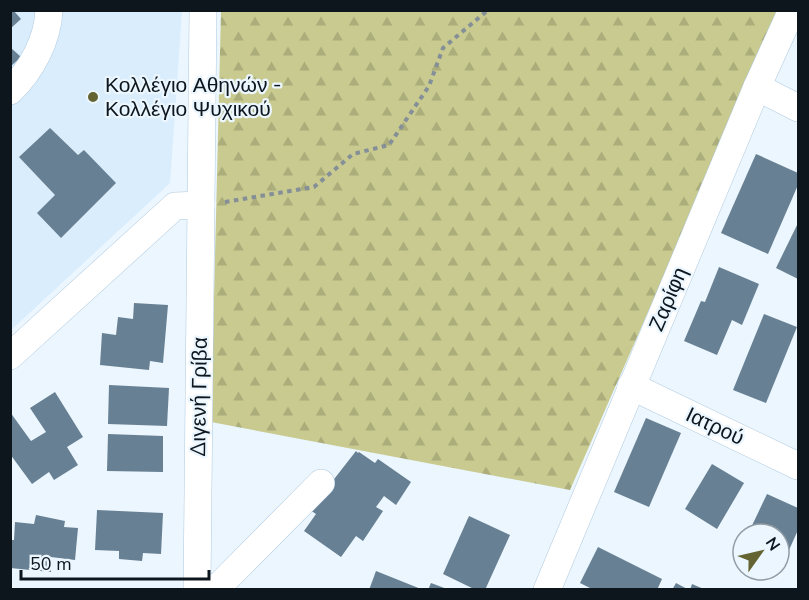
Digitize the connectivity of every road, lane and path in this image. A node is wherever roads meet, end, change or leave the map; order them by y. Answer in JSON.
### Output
{"nodes":[{"id":1,"x":49,"y":10,"type":"edge"},
{"id":2,"x":203,"y":10,"type":"edge"},
{"id":3,"x":488,"y":10,"type":"edge"},
{"id":4,"x":792,"y":10,"type":"edge"},
{"id":5,"x":757,"y":87,"type":"junction"},
{"id":6,"x":10,"y":91,"type":"edge"},
{"id":7,"x":798,"y":108,"type":"edge"},
{"id":8,"x":201,"y":206,"type":"junction"},
{"id":9,"x":10,"y":356,"type":"edge"},
{"id":10,"x":631,"y":386,"type":"junction"},
{"id":11,"x":798,"y":466,"type":"edge"},
{"id":12,"x":321,"y":483,"type":"dead end"},
{"id":13,"x":197,"y":590,"type":"edge"},
{"id":14,"x":215,"y":590,"type":"edge"},
{"id":15,"x":547,"y":590,"type":"edge"}],
"edges":[{"from":1,"to":6,"type":"street"},
{"from":2,"to":8,"type":"street","name":"Διγενή Γρίβα"},
{"from":3,"to":8,"type":"path"},
{"from":4,"to":5,"type":"street","name":"Ζαρίφη"},
{"from":5,"to":7,"type":"street"},
{"from":5,"to":10,"type":"street","name":"Ζαρίφη"},
{"from":8,"to":9,"type":"street"},
{"from":8,"to":13,"type":"street","name":"Διγενή Γρίβα"},
{"from":10,"to":11,"type":"street","name":"Ιατρού"},
{"from":10,"to":15,"type":"street","name":"Ζαρίφη"},
{"from":12,"to":14,"type":"street"}]}
